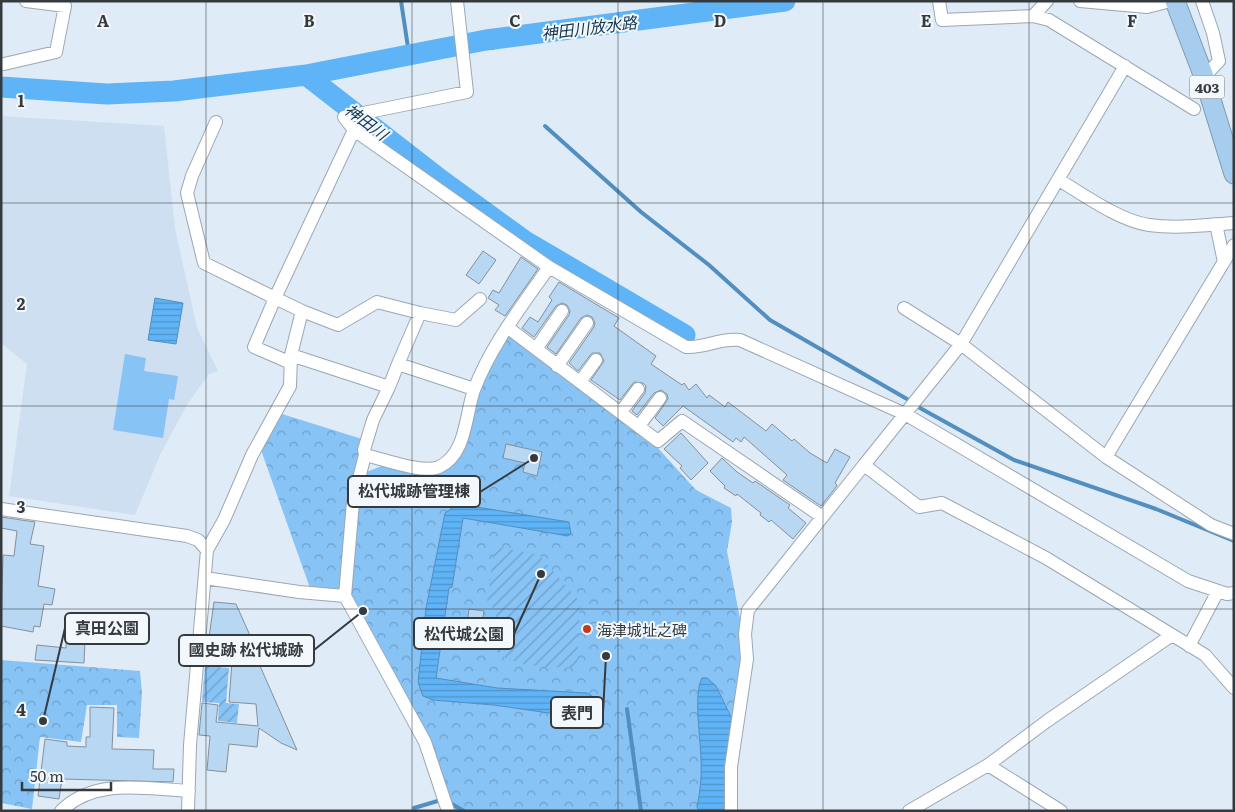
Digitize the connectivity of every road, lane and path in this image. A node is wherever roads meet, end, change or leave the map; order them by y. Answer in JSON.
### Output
{"nodes":[{"id":1,"x":26,"y":1,"type":"edge"},
{"id":2,"x":1047,"y":1,"type":"edge"},
{"id":3,"x":1080,"y":1,"type":"edge"},
{"id":4,"x":1171,"y":1,"type":"edge"},
{"id":5,"x":1175,"y":1,"type":"edge"},
{"id":6,"x":1202,"y":1,"type":"edge"},
{"id":7,"x":457,"y":6,"type":"edge"},
{"id":8,"x":940,"y":6,"type":"edge"},
{"id":9,"x":1034,"y":16,"type":"junction"},
{"id":10,"x":4,"y":64,"type":"dead end"},
{"id":11,"x":1125,"y":66,"type":"junction"},
{"id":12,"x":1204,"y":77,"type":"junction"},
{"id":13,"x":1194,"y":109,"type":"dead end"},
{"id":14,"x":216,"y":122,"type":"dead end"},
{"id":15,"x":354,"y":130,"type":"junction"},
{"id":16,"x":1234,"y":174,"type":"edge"},
{"id":17,"x":1058,"y":180,"type":"junction"},
{"id":18,"x":1234,"y":222,"type":"edge"},
{"id":19,"x":1216,"y":224,"type":"junction"},
{"id":20,"x":1234,"y":245,"type":"edge"},
{"id":21,"x":1224,"y":262,"type":"junction"},
{"id":22,"x":549,"y":267,"type":"junction"},
{"id":23,"x":275,"y":298,"type":"junction"},
{"id":24,"x":480,"y":299,"type":"dead end"},
{"id":25,"x":904,"y":308,"type":"dead end"},
{"id":26,"x":302,"y":311,"type":"junction"},
{"id":27,"x":562,"y":311,"type":"dead end"},
{"id":28,"x":420,"y":313,"type":"junction"},
{"id":29,"x":587,"y":323,"type":"dead end"},
{"id":30,"x":507,"y":327,"type":"junction"},
{"id":31,"x":961,"y":344,"type":"junction"},
{"id":32,"x":536,"y":349,"type":"junction"},
{"id":33,"x":291,"y":359,"type":"junction"},
{"id":34,"x":596,"y":360,"type":"dead end"},
{"id":35,"x":398,"y":364,"type":"junction"},
{"id":36,"x":557,"y":366,"type":"junction"},
{"id":37,"x":580,"y":382,"type":"junction"},
{"id":38,"x":388,"y":388,"type":"junction"},
{"id":39,"x":474,"y":389,"type":"junction"},
{"id":40,"x":638,"y":389,"type":"dead end"},
{"id":41,"x":660,"y":398,"type":"dead end"},
{"id":42,"x":622,"y":412,"type":"junction"},
{"id":43,"x":905,"y":414,"type":"junction"},
{"id":44,"x":639,"y":426,"type":"junction"},
{"id":45,"x":365,"y":455,"type":"junction"},
{"id":46,"x":1106,"y":457,"type":"junction"},
{"id":47,"x":864,"y":465,"type":"junction"},
{"id":48,"x":1,"y":509,"type":"edge"},
{"id":49,"x":822,"y":516,"type":"junction"},
{"id":50,"x":1234,"y":534,"type":"edge"},
{"id":51,"x":208,"y":550,"type":"junction"},
{"id":52,"x":205,"y":578,"type":"junction"},
{"id":53,"x":1218,"y":591,"type":"junction"},
{"id":54,"x":1234,"y":593,"type":"edge"},
{"id":55,"x":344,"y":596,"type":"junction"},
{"id":56,"x":1172,"y":635,"type":"junction"},
{"id":57,"x":1190,"y":646,"type":"junction"},
{"id":58,"x":1234,"y":688,"type":"edge"},
{"id":59,"x":988,"y":765,"type":"junction"},
{"id":60,"x":189,"y":791,"type":"junction"},
{"id":61,"x":62,"y":811,"type":"edge"},
{"id":62,"x":188,"y":811,"type":"edge"},
{"id":63,"x":448,"y":811,"type":"edge"},
{"id":64,"x":731,"y":811,"type":"edge"},
{"id":65,"x":909,"y":811,"type":"edge"},
{"id":66,"x":1062,"y":811,"type":"edge"}],
"edges":[{"from":1,"to":10,"type":"street"},
{"from":2,"to":9,"type":"street"},
{"from":3,"to":4,"type":"street"},
{"from":5,"to":12,"type":"highway","number":"403"},
{"from":6,"to":12,"type":"street"},
{"from":7,"to":15,"type":"street"},
{"from":8,"to":9,"type":"street"},
{"from":9,"to":11,"type":"street"},
{"from":11,"to":13,"type":"street"},
{"from":11,"to":17,"type":"street"},
{"from":12,"to":16,"type":"highway","number":"403"},
{"from":14,"to":23,"type":"street"},
{"from":15,"to":22,"type":"street"},
{"from":15,"to":23,"type":"street"},
{"from":17,"to":19,"type":"street"},
{"from":17,"to":31,"type":"street"},
{"from":18,"to":19,"type":"street"},
{"from":19,"to":21,"type":"street"},
{"from":20,"to":21,"type":"street"},
{"from":21,"to":46,"type":"street"},
{"from":22,"to":30,"type":"street"},
{"from":22,"to":43,"type":"street"},
{"from":23,"to":26,"type":"street"},
{"from":23,"to":33,"type":"street"},
{"from":24,"to":28,"type":"street"},
{"from":25,"to":31,"type":"street"},
{"from":26,"to":28,"type":"street"},
{"from":26,"to":33,"type":"street"},
{"from":27,"to":32,"type":"street"},
{"from":28,"to":35,"type":"street"},
{"from":29,"to":36,"type":"street"},
{"from":30,"to":32,"type":"street"},
{"from":30,"to":39,"type":"street"},
{"from":31,"to":43,"type":"street"},
{"from":31,"to":46,"type":"street"},
{"from":32,"to":36,"type":"street"},
{"from":33,"to":38,"type":"street"},
{"from":33,"to":51,"type":"street"},
{"from":34,"to":37,"type":"street"},
{"from":35,"to":38,"type":"street"},
{"from":35,"to":39,"type":"street"},
{"from":36,"to":37,"type":"street"},
{"from":37,"to":42,"type":"street"},
{"from":38,"to":45,"type":"street"},
{"from":39,"to":45,"type":"street"},
{"from":40,"to":42,"type":"street"},
{"from":41,"to":44,"type":"street"},
{"from":42,"to":44,"type":"street"},
{"from":43,"to":47,"type":"street"},
{"from":43,"to":53,"type":"street"},
{"from":44,"to":49,"type":"street"},
{"from":45,"to":55,"type":"street"},
{"from":46,"to":50,"type":"street"},
{"from":47,"to":49,"type":"street"},
{"from":47,"to":56,"type":"street"},
{"from":48,"to":51,"type":"street"},
{"from":49,"to":64,"type":"street"},
{"from":51,"to":52,"type":"street"},
{"from":52,"to":55,"type":"street"},
{"from":52,"to":60,"type":"street"},
{"from":53,"to":54,"type":"street"},
{"from":53,"to":57,"type":"street"},
{"from":55,"to":63,"type":"street"},
{"from":56,"to":57,"type":"street"},
{"from":56,"to":59,"type":"street"},
{"from":57,"to":58,"type":"street"},
{"from":59,"to":65,"type":"street"},
{"from":59,"to":66,"type":"street"},
{"from":60,"to":61,"type":"street"},
{"from":60,"to":62,"type":"street"}]}
